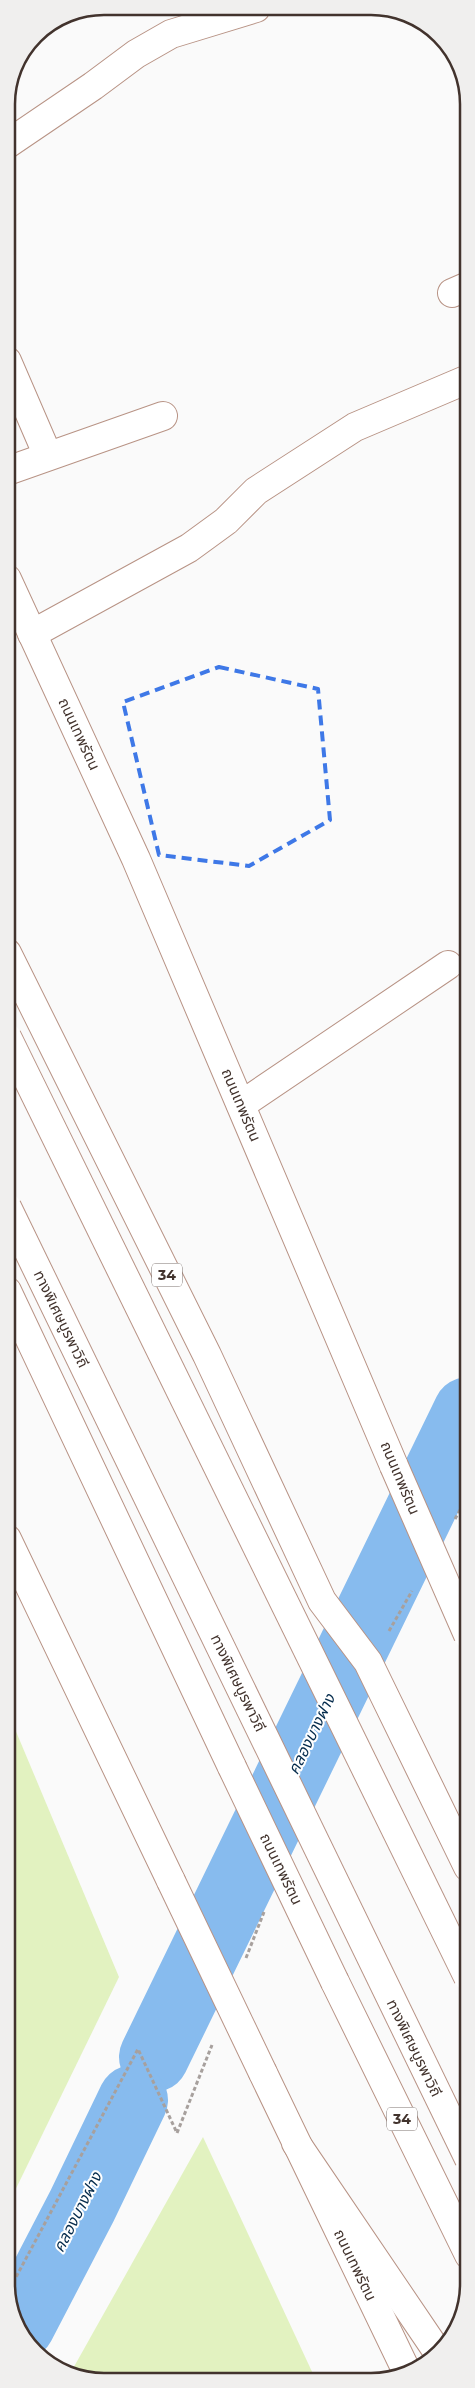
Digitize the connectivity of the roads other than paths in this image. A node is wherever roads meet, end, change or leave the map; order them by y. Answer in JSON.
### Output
{"nodes":[{"id":1,"x":233,"y":15,"type":"edge"},
{"id":2,"x":15,"y":139,"type":"edge"},
{"id":3,"x":15,"y":381,"type":"edge"},
{"id":4,"x":460,"y":382,"type":"edge"},
{"id":5,"x":164,"y":416,"type":"dead end"},
{"id":6,"x":48,"y":456,"type":"junction"},
{"id":7,"x":15,"y":468,"type":"edge"},
{"id":8,"x":15,"y":597,"type":"edge"},
{"id":9,"x":32,"y":634,"type":"junction"},
{"id":10,"x":448,"y":965,"type":"dead end"},
{"id":11,"x":15,"y":968,"type":"edge"},
{"id":12,"x":15,"y":1053,"type":"edge"},
{"id":13,"x":241,"y":1105,"type":"junction"},
{"id":14,"x":15,"y":1225,"type":"edge"},
{"id":15,"x":15,"y":1308,"type":"edge"},
{"id":16,"x":15,"y":1555,"type":"edge"},
{"id":17,"x":460,"y":1617,"type":"edge"},
{"id":18,"x":460,"y":1851,"type":"edge"},
{"id":19,"x":460,"y":1960,"type":"edge"},
{"id":20,"x":460,"y":2142,"type":"edge"},
{"id":21,"x":296,"y":2143,"type":"junction"},
{"id":22,"x":460,"y":2239,"type":"edge"},
{"id":23,"x":434,"y":2347,"type":"edge"},
{"id":24,"x":404,"y":2366,"type":"edge"}],
"edges":[{"from":1,"to":2,"type":"main road"},
{"from":3,"to":6,"type":"main road"},
{"from":4,"to":9,"type":"main road"},
{"from":5,"to":6,"type":"main road"},
{"from":6,"to":7,"type":"main road"},
{"from":8,"to":9,"type":"main road","name":"ถนนเทพรัตน"},
{"from":9,"to":13,"type":"main road","name":"ถนนเทพรัตน"},
{"from":10,"to":13,"type":"main road"},
{"from":11,"to":18,"type":"main road","number":"34"},
{"from":12,"to":19,"type":"main road","bridge":true},
{"from":13,"to":17,"type":"main road","name":"ถนนเทพรัตน","bridge":true},
{"from":14,"to":20,"type":"main road","name":"ทางพิเศษบูรพาวิถี","bridge":true},
{"from":15,"to":22,"type":"main road","name":"ถนนเทพรัตน","number":"34","bridge":true},
{"from":16,"to":21,"type":"main road","name":"ถนนเทพรัตน","bridge":true},
{"from":21,"to":23,"type":"main road"},
{"from":21,"to":24,"type":"main road","name":"ถนนเทพรัตน"}]}
